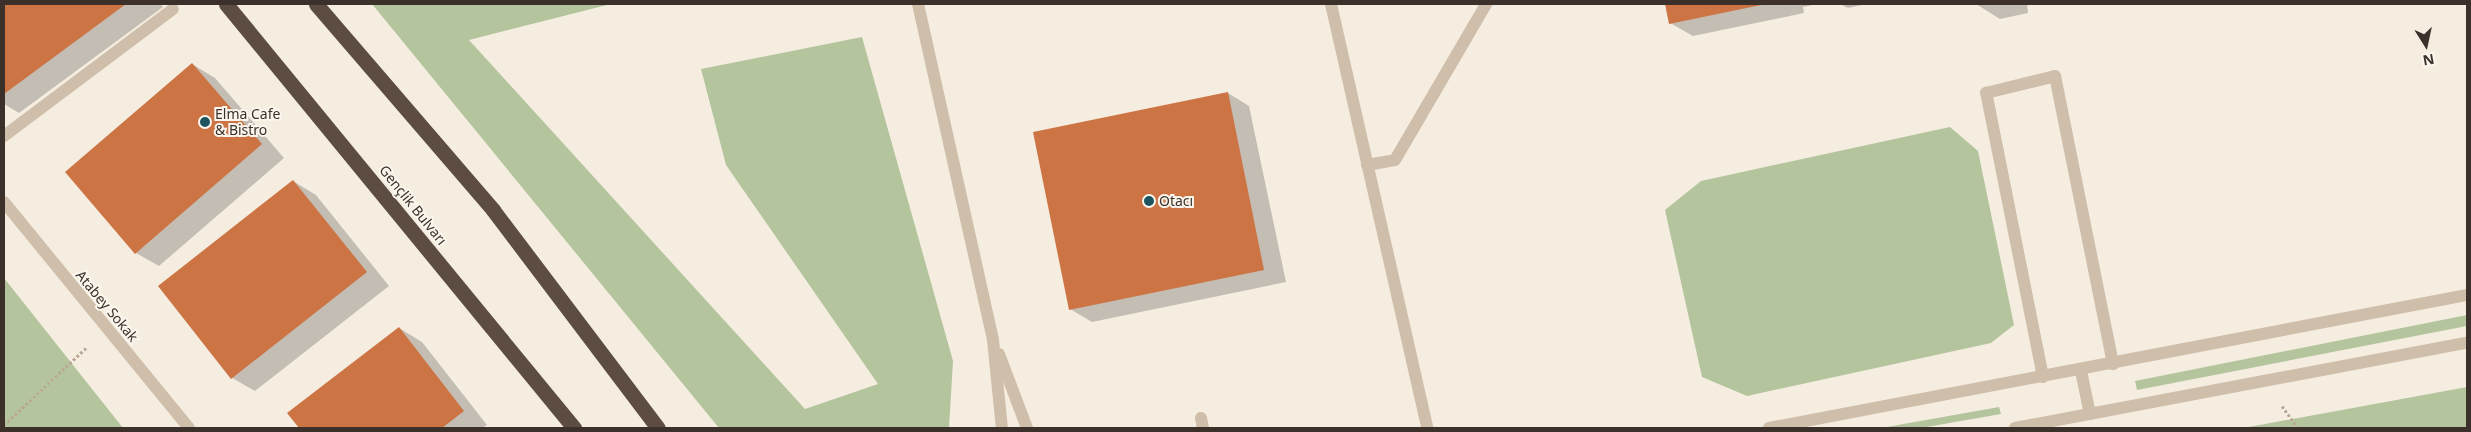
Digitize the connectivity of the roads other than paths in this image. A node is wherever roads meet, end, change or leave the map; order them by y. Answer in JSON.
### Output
{"nodes":[{"id":1,"x":226,"y":4,"type":"edge"},
{"id":2,"x":316,"y":4,"type":"edge"},
{"id":3,"x":918,"y":4,"type":"edge"},
{"id":4,"x":1331,"y":4,"type":"edge"},
{"id":5,"x":1486,"y":4,"type":"edge"},
{"id":6,"x":173,"y":8,"type":"dead end"},
{"id":7,"x":4,"y":136,"type":"edge"},
{"id":8,"x":1368,"y":165,"type":"junction"},
{"id":9,"x":4,"y":202,"type":"edge"},
{"id":10,"x":2467,"y":295,"type":"edge"},
{"id":11,"x":993,"y":340,"type":"junction"},
{"id":12,"x":2467,"y":343,"type":"edge"},
{"id":13,"x":2113,"y":364,"type":"junction"},
{"id":14,"x":2081,"y":371,"type":"junction"},
{"id":15,"x":2043,"y":377,"type":"junction"},
{"id":16,"x":2090,"y":414,"type":"junction"},
{"id":17,"x":189,"y":428,"type":"edge"},
{"id":18,"x":574,"y":428,"type":"edge"},
{"id":19,"x":658,"y":428,"type":"edge"},
{"id":20,"x":1002,"y":428,"type":"edge"},
{"id":21,"x":1028,"y":428,"type":"edge"},
{"id":22,"x":1427,"y":428,"type":"edge"},
{"id":23,"x":1769,"y":428,"type":"edge"},
{"id":24,"x":2015,"y":428,"type":"edge"}],
"edges":[{"from":1,"to":18,"type":"highway","name":"Gençlik Bulvarı"},
{"from":2,"to":19,"type":"highway"},
{"from":3,"to":11,"type":"street"},
{"from":4,"to":8,"type":"street"},
{"from":5,"to":8,"type":"street"},
{"from":6,"to":7,"type":"street"},
{"from":8,"to":22,"type":"street"},
{"from":9,"to":17,"type":"street","name":"Atabey Sokak"},
{"from":10,"to":13,"type":"street"},
{"from":11,"to":20,"type":"street"},
{"from":11,"to":21,"type":"street"},
{"from":12,"to":16,"type":"street"},
{"from":13,"to":14,"type":"street"},
{"from":13,"to":15,"type":"street"},
{"from":14,"to":15,"type":"street"},
{"from":14,"to":16,"type":"street"},
{"from":15,"to":23,"type":"street"},
{"from":16,"to":24,"type":"street"}]}
